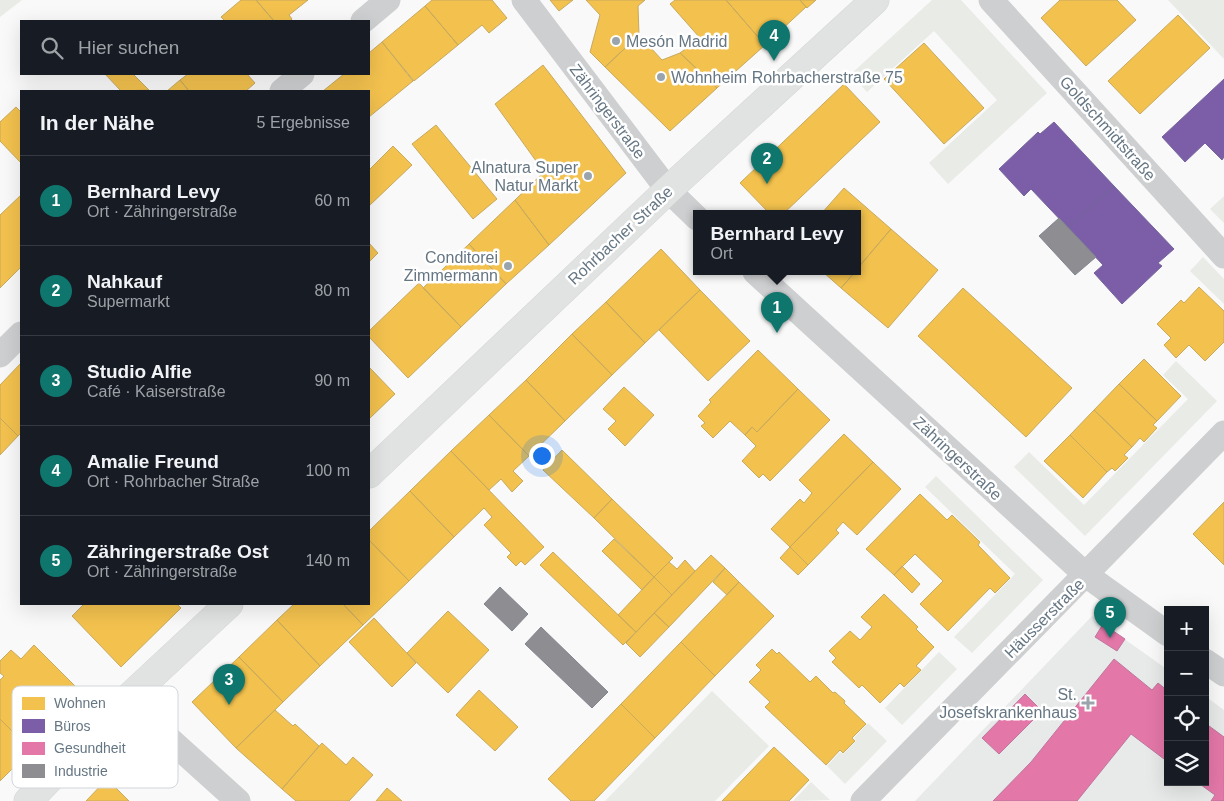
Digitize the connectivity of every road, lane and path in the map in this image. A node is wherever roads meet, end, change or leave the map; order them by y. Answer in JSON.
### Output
{"nodes":[{"id":1,"x":388,"y":0,"type":"edge"},
{"id":2,"x":524,"y":0,"type":"edge"},
{"id":3,"x":875,"y":0,"type":"edge"},
{"id":4,"x":991,"y":0,"type":"edge"},
{"id":5,"x":364,"y":20,"type":"edge"},
{"id":6,"x":301,"y":75,"type":"edge"},
{"id":7,"x":283,"y":90,"type":"edge"},
{"id":8,"x":668,"y":190,"type":"junction"},
{"id":9,"x":693,"y":214,"type":"edge"},
{"id":10,"x":1224,"y":256,"type":"edge"},
{"id":11,"x":759,"y":275,"type":"edge"},
{"id":12,"x":20,"y":335,"type":"edge"},
{"id":13,"x":0,"y":355,"type":"edge"},
{"id":14,"x":1224,"y":433,"type":"edge"},
{"id":15,"x":370,"y":469,"type":"edge"},
{"id":16,"x":1086,"y":575,"type":"junction"},
{"id":17,"x":228,"y":605,"type":"edge"},
{"id":18,"x":1164,"y":631,"type":"edge"},
{"id":19,"x":1209,"y":664,"type":"edge"},
{"id":20,"x":1224,"y":674,"type":"edge"},
{"id":21,"x":141,"y":686,"type":"edge"},
{"id":22,"x":178,"y":747,"type":"edge"},
{"id":23,"x":41,"y":788,"type":"edge"},
{"id":24,"x":28,"y":801,"type":"edge"},
{"id":25,"x":238,"y":801,"type":"edge"},
{"id":26,"x":863,"y":801,"type":"edge"}],
"edges":[{"from":1,"to":5,"type":"street"},
{"from":2,"to":8,"type":"street","name":"Zähringerstraße"},
{"from":3,"to":8,"type":"main road","name":"Rohrbacher Straße"},
{"from":4,"to":10,"type":"street","name":"Goldschmidtstraße"},
{"from":6,"to":7,"type":"street"},
{"from":8,"to":9,"type":"street","name":"Zähringerstraße"},
{"from":8,"to":15,"type":"main road","name":"Rohrbacher Straße"},
{"from":11,"to":16,"type":"street","name":"Zähringerstraße"},
{"from":12,"to":13,"type":"street"},
{"from":14,"to":16,"type":"street","name":"Häusserstraße"},
{"from":16,"to":18,"type":"street","name":"Zähringerstraße"},
{"from":16,"to":26,"type":"street","name":"Häusserstraße"},
{"from":17,"to":21,"type":"main road"},
{"from":19,"to":20,"type":"street"},
{"from":22,"to":25,"type":"street"},
{"from":23,"to":24,"type":"main road"}]}
